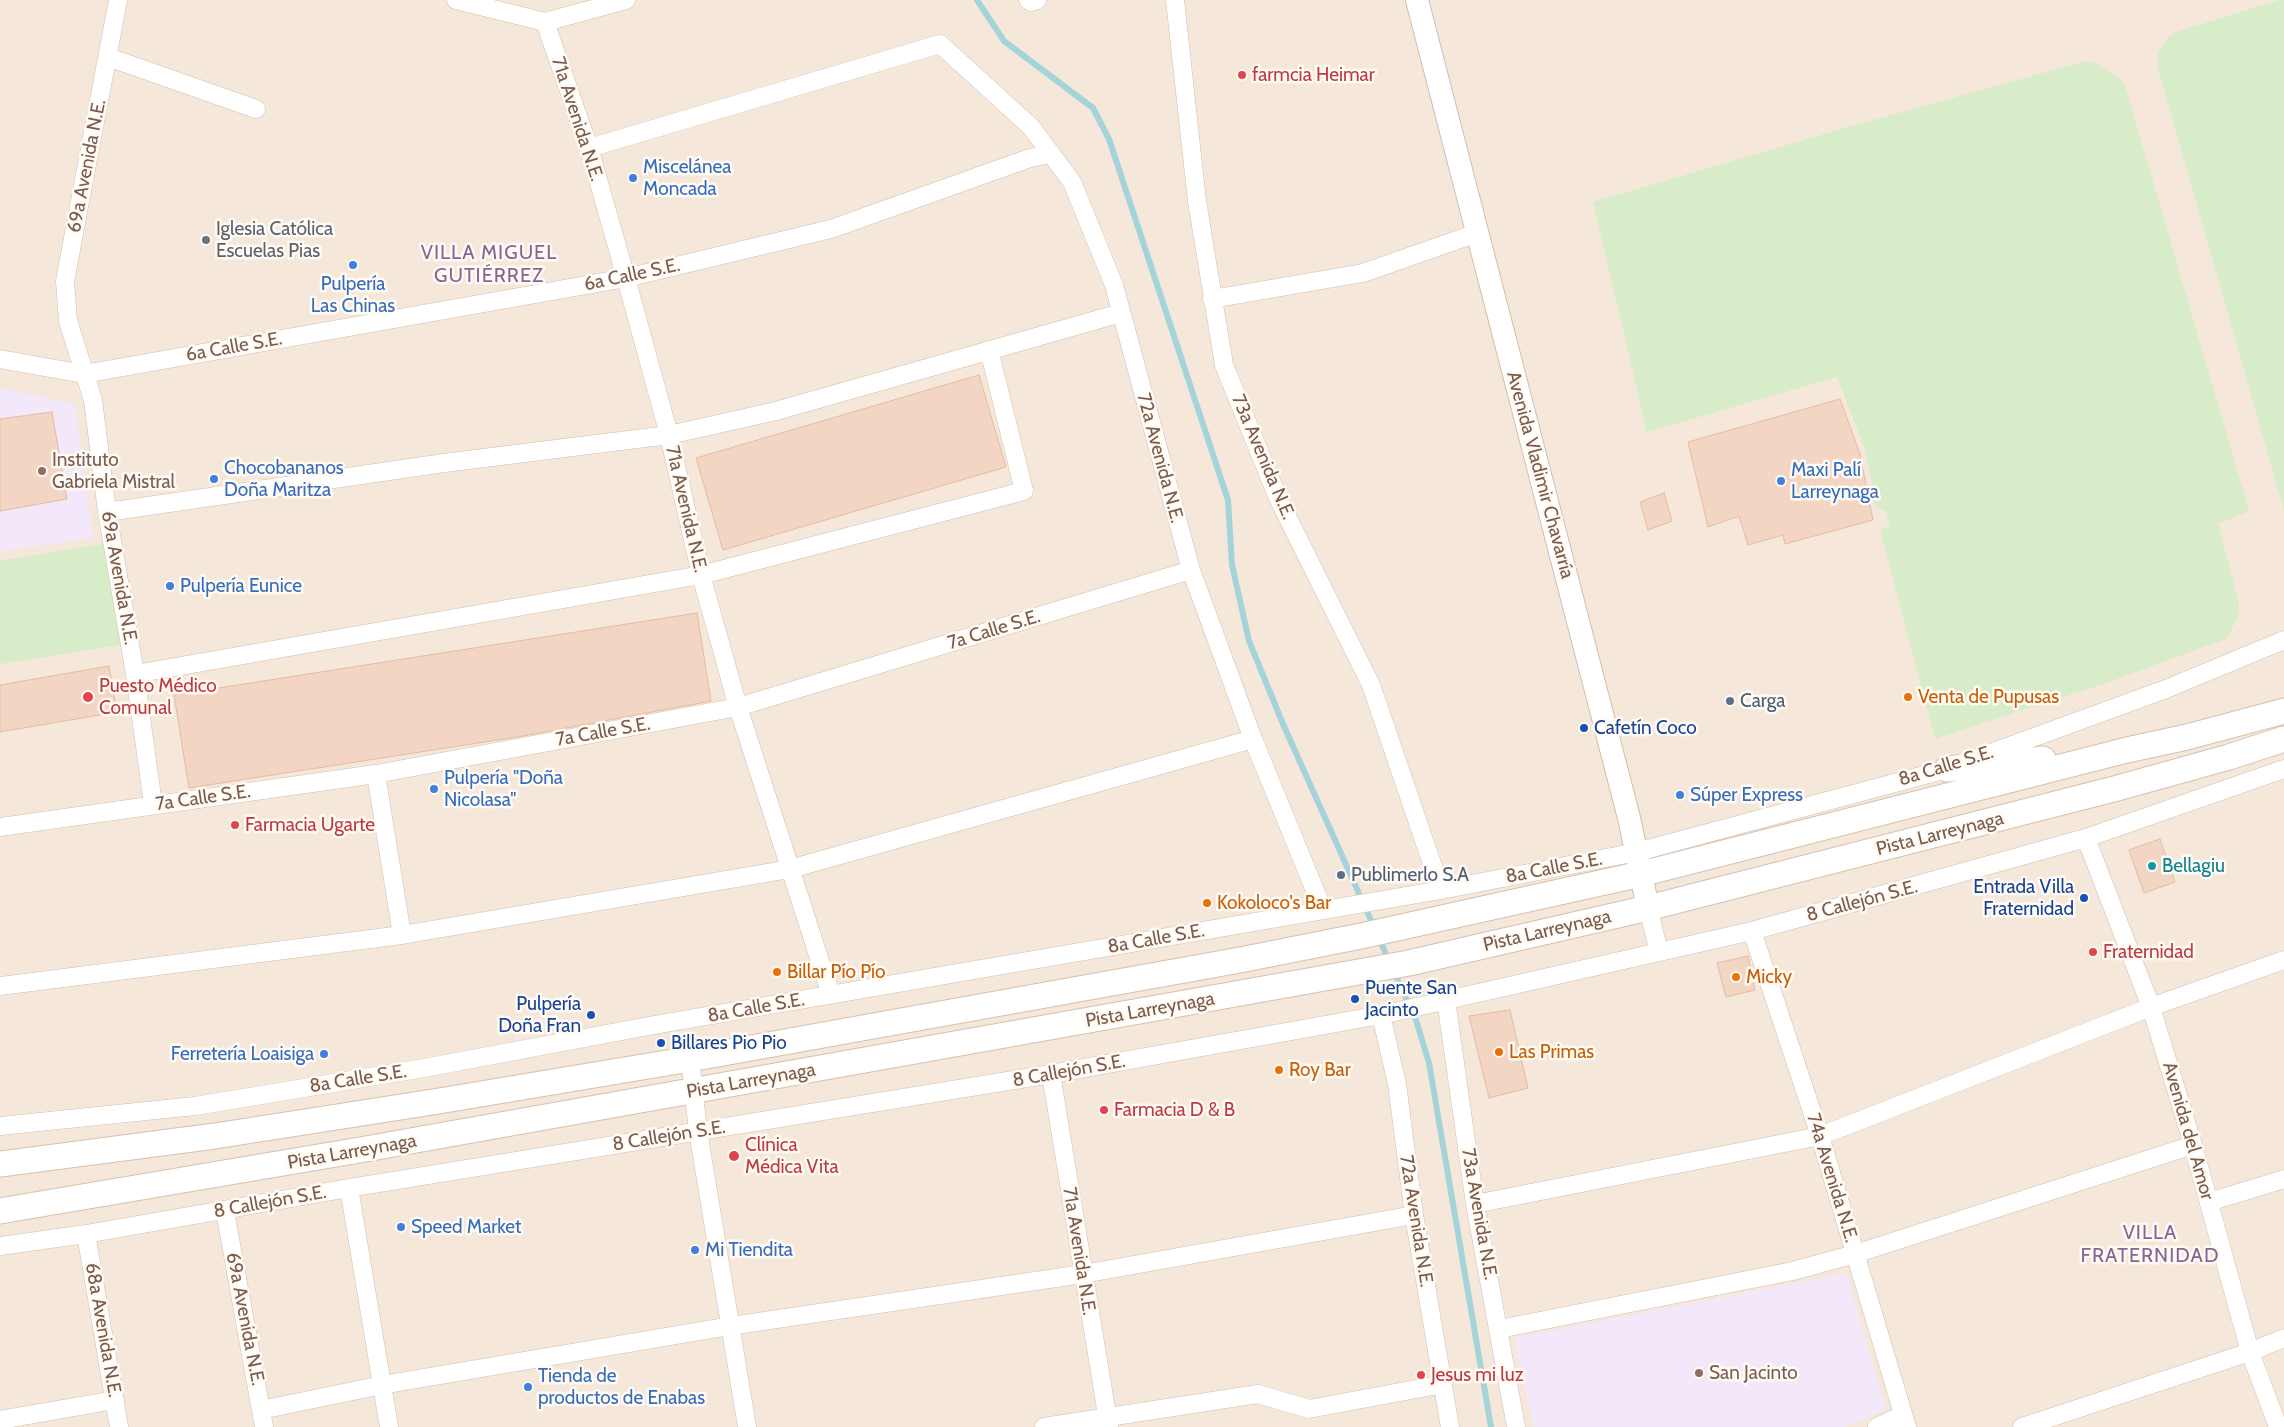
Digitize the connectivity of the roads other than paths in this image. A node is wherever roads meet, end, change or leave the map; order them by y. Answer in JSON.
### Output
{"nodes":[{"id":1,"x":118,"y":0,"type":"edge"},
{"id":2,"x":456,"y":0,"type":"edge"},
{"id":3,"x":626,"y":0,"type":"edge"},
{"id":4,"x":1175,"y":0,"type":"edge"},
{"id":5,"x":1417,"y":0,"type":"edge"},
{"id":6,"x":516,"y":7,"type":"edge"},
{"id":7,"x":545,"y":22,"type":"junction"},
{"id":8,"x":108,"y":57,"type":"junction"},
{"id":9,"x":256,"y":109,"type":"dead end"},
{"id":10,"x":589,"y":148,"type":"junction"},
{"id":11,"x":1051,"y":154,"type":"junction"},
{"id":12,"x":1477,"y":233,"type":"junction"},
{"id":13,"x":626,"y":278,"type":"junction"},
{"id":14,"x":1212,"y":299,"type":"junction"},
{"id":15,"x":1121,"y":313,"type":"junction"},
{"id":16,"x":989,"y":350,"type":"junction"},
{"id":17,"x":0,"y":360,"type":"edge"},
{"id":18,"x":84,"y":374,"type":"junction"},
{"id":19,"x":669,"y":435,"type":"junction"},
{"id":20,"x":108,"y":512,"type":"junction"},
{"id":21,"x":1190,"y":570,"type":"junction"},
{"id":22,"x":701,"y":576,"type":"junction"},
{"id":23,"x":2284,"y":640,"type":"edge"},
{"id":24,"x":135,"y":674,"type":"junction"},
{"id":25,"x":738,"y":707,"type":"junction"},
{"id":26,"x":2284,"y":711,"type":"edge"},
{"id":27,"x":1253,"y":739,"type":"junction"},
{"id":28,"x":2284,"y":739,"type":"edge"},
{"id":29,"x":2127,"y":750,"type":"junction"},
{"id":30,"x":2284,"y":768,"type":"edge"},
{"id":31,"x":1947,"y":769,"type":"junction"},
{"id":32,"x":376,"y":774,"type":"junction"},
{"id":33,"x":153,"y":804,"type":"junction"},
{"id":34,"x":0,"y":827,"type":"edge"},
{"id":35,"x":2086,"y":838,"type":"junction"},
{"id":36,"x":1639,"y":863,"type":"junction"},
{"id":37,"x":790,"y":869,"type":"junction"},
{"id":38,"x":1441,"y":890,"type":"junction"},
{"id":39,"x":1648,"y":908,"type":"junction"},
{"id":40,"x":1323,"y":910,"type":"junction"},
{"id":41,"x":1752,"y":931,"type":"junction"},
{"id":42,"x":402,"y":935,"type":"junction"},
{"id":43,"x":1659,"y":952,"type":"junction"},
{"id":44,"x":2284,"y":960,"type":"edge"},
{"id":45,"x":0,"y":986,"type":"edge"},
{"id":46,"x":831,"y":995,"type":"junction"},
{"id":47,"x":1438,"y":1002,"type":"junction"},
{"id":48,"x":2151,"y":1006,"type":"junction"},
{"id":49,"x":1393,"y":1012,"type":"junction"},
{"id":50,"x":690,"y":1059,"type":"junction"},
{"id":51,"x":1051,"y":1074,"type":"junction"},
{"id":52,"x":692,"y":1091,"type":"junction"},
{"id":53,"x":0,"y":1126,"type":"edge"},
{"id":54,"x":698,"y":1131,"type":"junction"},
{"id":55,"x":1820,"y":1136,"type":"junction"},
{"id":56,"x":2193,"y":1144,"type":"junction"},
{"id":57,"x":0,"y":1164,"type":"edge"},
{"id":58,"x":2284,"y":1179,"type":"edge"},
{"id":59,"x":349,"y":1188,"type":"junction"},
{"id":60,"x":2209,"y":1202,"type":"junction"},
{"id":61,"x":1475,"y":1204,"type":"junction"},
{"id":62,"x":224,"y":1211,"type":"junction"},
{"id":63,"x":0,"y":1212,"type":"edge"},
{"id":64,"x":1414,"y":1215,"type":"junction"},
{"id":65,"x":86,"y":1234,"type":"junction"},
{"id":66,"x":0,"y":1246,"type":"edge"},
{"id":67,"x":1855,"y":1254,"type":"junction"},
{"id":68,"x":1083,"y":1274,"type":"junction"},
{"id":69,"x":730,"y":1326,"type":"junction"},
{"id":70,"x":1499,"y":1329,"type":"junction"},
{"id":71,"x":2284,"y":1338,"type":"edge"},
{"id":72,"x":2250,"y":1352,"type":"junction"},
{"id":73,"x":382,"y":1384,"type":"junction"},
{"id":74,"x":1443,"y":1384,"type":"junction"},
{"id":75,"x":115,"y":1400,"type":"junction"},
{"id":76,"x":263,"y":1418,"type":"edge"},
{"id":77,"x":0,"y":1420,"type":"edge"},
{"id":78,"x":1905,"y":1421,"type":"edge"},
{"id":79,"x":1109,"y":1422,"type":"edge"},
{"id":80,"x":119,"y":1427,"type":"edge"},
{"id":81,"x":389,"y":1427,"type":"edge"},
{"id":82,"x":747,"y":1427,"type":"edge"},
{"id":83,"x":1044,"y":1427,"type":"edge"},
{"id":84,"x":1450,"y":1427,"type":"edge"},
{"id":85,"x":1516,"y":1427,"type":"edge"},
{"id":86,"x":1877,"y":1427,"type":"edge"},
{"id":87,"x":2022,"y":1427,"type":"edge"},
{"id":88,"x":2278,"y":1427,"type":"edge"}],
"edges":[{"from":1,"to":8,"type":"street","name":"69a Avenida N.E."},
{"from":2,"to":6,"type":"street"},
{"from":3,"to":7,"type":"street"},
{"from":4,"to":14,"type":"street","name":"73a Avenida N.E."},
{"from":5,"to":12,"type":"street","name":"Avenida Vladimir Chavarría"},
{"from":6,"to":7,"type":"street"},
{"from":7,"to":10,"type":"street","name":"71a Avenida N.E."},
{"from":8,"to":9,"type":"street"},
{"from":8,"to":18,"type":"street","name":"69a Avenida N.E."},
{"from":10,"to":11,"type":"street","name":"72a Avenida N.E."},
{"from":10,"to":13,"type":"street","name":"71a Avenida N.E."},
{"from":11,"to":13,"type":"street","name":"6a Calle S.E."},
{"from":11,"to":15,"type":"street","name":"72a Avenida N.E."},
{"from":12,"to":14,"type":"street"},
{"from":12,"to":36,"type":"street","name":"Avenida Vladimir Chavarría"},
{"from":13,"to":18,"type":"street","name":"6a Calle S.E."},
{"from":13,"to":19,"type":"street","name":"71a Avenida N.E."},
{"from":14,"to":38,"type":"street","name":"73a Avenida N.E."},
{"from":15,"to":16,"type":"street"},
{"from":15,"to":21,"type":"street","name":"72a Avenida N.E."},
{"from":16,"to":19,"type":"street"},
{"from":16,"to":22,"type":"street"},
{"from":17,"to":18,"type":"street","name":"6a Calle S.E."},
{"from":18,"to":20,"type":"street","name":"69a Avenida N.E."},
{"from":19,"to":20,"type":"street"},
{"from":19,"to":22,"type":"street","name":"71a Avenida N.E."},
{"from":20,"to":24,"type":"street","name":"69a Avenida N.E."},
{"from":21,"to":25,"type":"street","name":"7a Calle S.E."},
{"from":21,"to":27,"type":"street","name":"72a Avenida N.E."},
{"from":22,"to":24,"type":"street"},
{"from":22,"to":25,"type":"street","name":"71a Avenida N.E."},
{"from":23,"to":31,"type":"street","name":"8a Calle S.E."},
{"from":24,"to":33,"type":"street","name":"69a Avenida N.E."},
{"from":25,"to":32,"type":"street","name":"7a Calle S.E."},
{"from":25,"to":37,"type":"street","name":"71a Avenida N.E."},
{"from":26,"to":29,"type":"main road","name":"Pista Larreynaga"},
{"from":27,"to":37,"type":"street"},
{"from":27,"to":40,"type":"street","name":"72a Avenida N.E."},
{"from":28,"to":39,"type":"main road","name":"Pista Larreynaga"},
{"from":29,"to":31,"type":"main road"},
{"from":29,"to":36,"type":"main road","name":"Pista Larreynaga"},
{"from":30,"to":35,"type":"street","name":"8 Callejón S.E."},
{"from":31,"to":36,"type":"street","name":"8a Calle S.E."},
{"from":32,"to":33,"type":"street","name":"7a Calle S.E."},
{"from":32,"to":42,"type":"street"},
{"from":33,"to":34,"type":"street","name":"7a Calle S.E."},
{"from":35,"to":41,"type":"street","name":"8 Callejón S.E."},
{"from":35,"to":48,"type":"street","name":"Avenida del Amor"},
{"from":36,"to":38,"type":"street","name":"8a Calle S.E."},
{"from":36,"to":39,"type":"street","name":"Avenida Vladimir Chavarría"},
{"from":36,"to":50,"type":"main road","name":"Pista Larreynaga"},
{"from":37,"to":42,"type":"street"},
{"from":37,"to":46,"type":"street","name":"71a Avenida N.E."},
{"from":38,"to":40,"type":"street","name":"8a Calle S.E."},
{"from":39,"to":43,"type":"street","name":"Avenida Vladimir Chavarría"},
{"from":39,"to":52,"type":"main road","name":"Pista Larreynaga"},
{"from":40,"to":46,"type":"street","name":"8a Calle S.E."},
{"from":41,"to":43,"type":"street","name":"8 Callejón S.E."},
{"from":41,"to":55,"type":"street","name":"74a Avenida N.E."},
{"from":42,"to":45,"type":"street"},
{"from":43,"to":47,"type":"street","name":"8 Callejón S.E."},
{"from":44,"to":48,"type":"street"},
{"from":46,"to":53,"type":"street","name":"8a Calle S.E."},
{"from":47,"to":49,"type":"street","name":"8 Callejón S.E."},
{"from":47,"to":61,"type":"street","name":"73a Avenida N.E."},
{"from":48,"to":55,"type":"street"},
{"from":48,"to":56,"type":"street","name":"Avenida del Amor"},
{"from":49,"to":51,"type":"street","name":"8 Callejón S.E."},
{"from":49,"to":64,"type":"street","name":"72a Avenida N.E."},
{"from":50,"to":52,"type":"street"},
{"from":50,"to":57,"type":"main road","name":"Pista Larreynaga"},
{"from":51,"to":54,"type":"street","name":"8 Callejón S.E."},
{"from":51,"to":68,"type":"street","name":"71a Avenida N.E."},
{"from":52,"to":54,"type":"street"},
{"from":52,"to":63,"type":"main road","name":"Pista Larreynaga"},
{"from":54,"to":59,"type":"street","name":"8 Callejón S.E."},
{"from":54,"to":69,"type":"street"},
{"from":55,"to":61,"type":"street"},
{"from":55,"to":67,"type":"street","name":"74a Avenida N.E."},
{"from":56,"to":60,"type":"street","name":"Avenida del Amor"},
{"from":56,"to":67,"type":"street"},
{"from":58,"to":60,"type":"street"},
{"from":59,"to":62,"type":"street","name":"8 Callejón S.E."},
{"from":59,"to":73,"type":"street"},
{"from":60,"to":72,"type":"street","name":"Avenida del Amor"},
{"from":61,"to":70,"type":"street","name":"73a Avenida N.E."},
{"from":62,"to":65,"type":"street","name":"8 Callejón S.E."},
{"from":62,"to":76,"type":"street","name":"69a Avenida N.E."},
{"from":64,"to":68,"type":"street"},
{"from":64,"to":74,"type":"street","name":"72a Avenida N.E."},
{"from":65,"to":66,"type":"street","name":"8 Callejón S.E."},
{"from":65,"to":75,"type":"street","name":"68a Avenida N.E."},
{"from":67,"to":70,"type":"street"},
{"from":67,"to":78,"type":"street","name":"74a Avenida N.E."},
{"from":68,"to":69,"type":"street"},
{"from":68,"to":79,"type":"street","name":"71a Avenida N.E."},
{"from":69,"to":73,"type":"street"},
{"from":69,"to":82,"type":"street"},
{"from":70,"to":85,"type":"street","name":"73a Avenida N.E."},
{"from":71,"to":72,"type":"street"},
{"from":72,"to":87,"type":"street"},
{"from":72,"to":88,"type":"street","name":"Avenida del Amor"},
{"from":73,"to":76,"type":"street"},
{"from":73,"to":81,"type":"street"},
{"from":74,"to":79,"type":"street"},
{"from":74,"to":84,"type":"street","name":"72a Avenida N.E."},
{"from":75,"to":77,"type":"street"},
{"from":75,"to":80,"type":"street","name":"68a Avenida N.E."},
{"from":78,"to":86,"type":"street"},
{"from":79,"to":83,"type":"street"}]}
